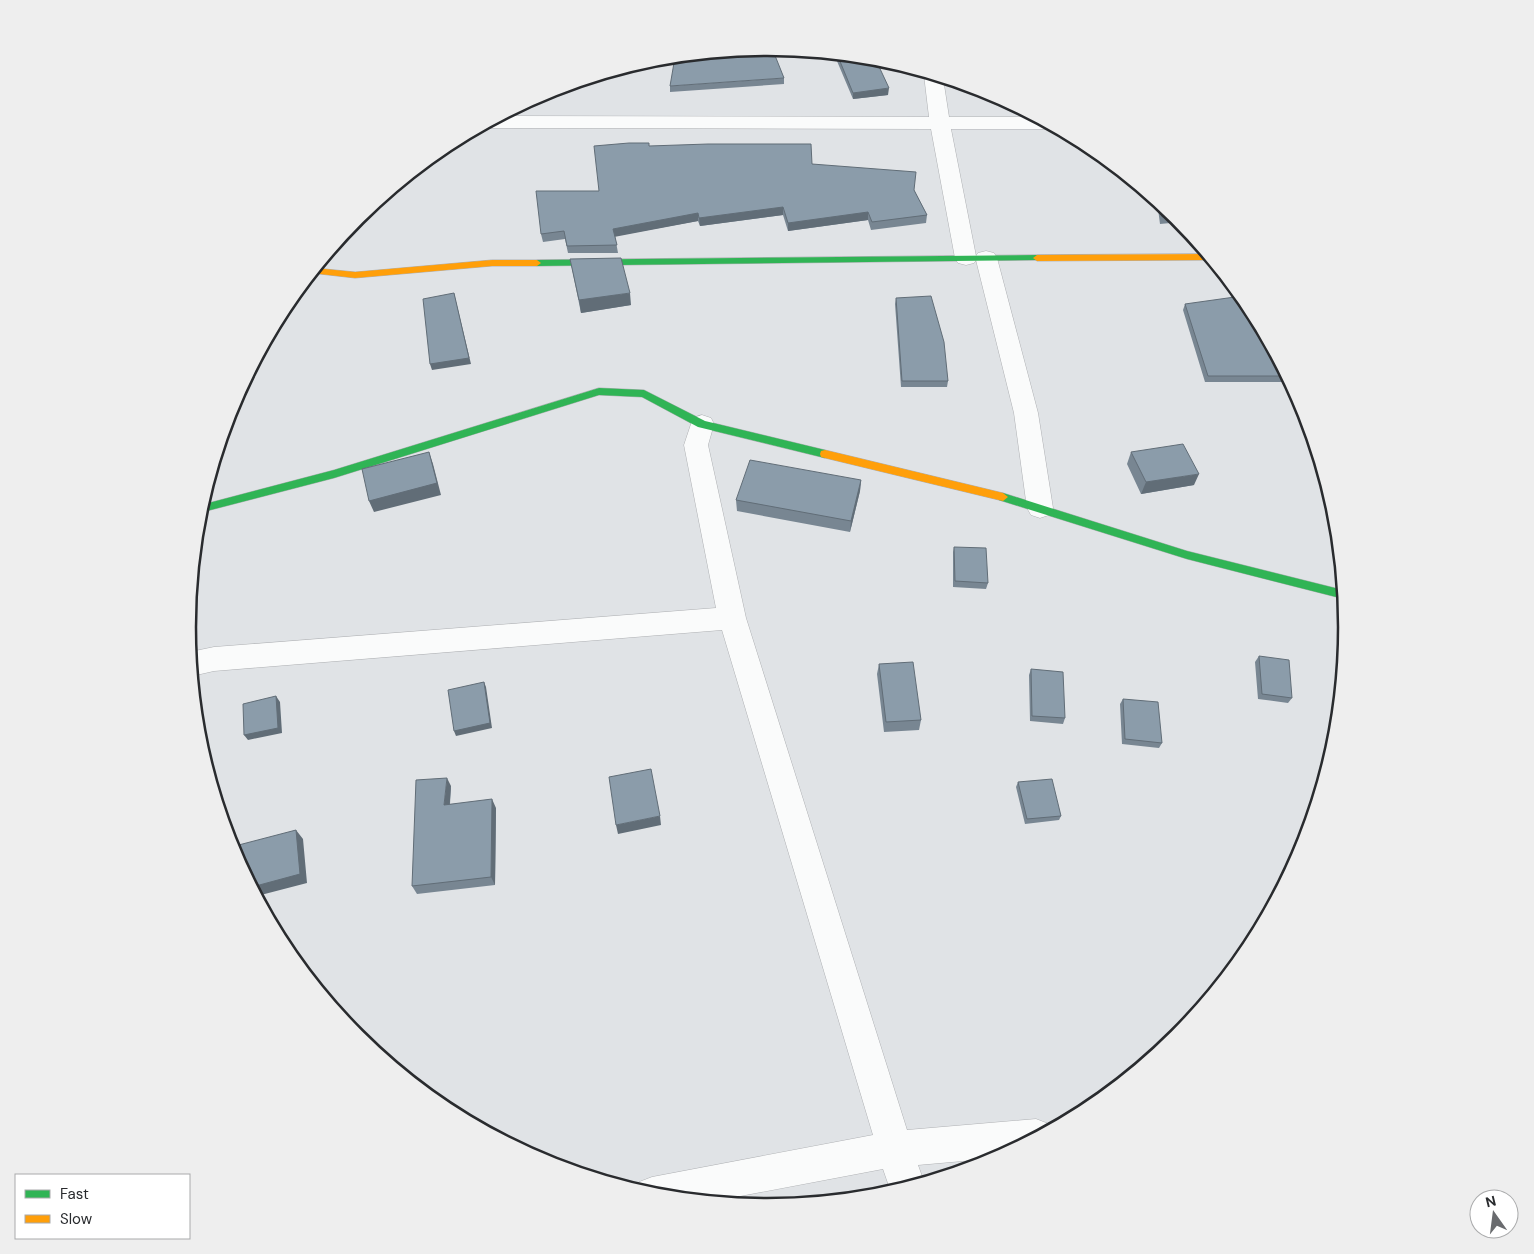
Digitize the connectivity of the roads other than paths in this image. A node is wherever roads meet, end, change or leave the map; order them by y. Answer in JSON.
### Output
{"nodes":[{"id":1,"x":935,"y":82,"type":"edge"},
{"id":2,"x":502,"y":122,"type":"edge"},
{"id":3,"x":940,"y":122,"type":"junction"},
{"id":4,"x":1033,"y":123,"type":"edge"},
{"id":5,"x":1201,"y":257,"type":"edge"},
{"id":6,"x":976,"y":258,"type":"junction"},
{"id":7,"x":321,"y":272,"type":"edge"},
{"id":8,"x":702,"y":424,"type":"junction"},
{"id":9,"x":209,"y":508,"type":"edge"},
{"id":10,"x":1040,"y":508,"type":"junction"},
{"id":11,"x":1337,"y":593,"type":"edge"},
{"id":12,"x":732,"y":618,"type":"junction"},
{"id":13,"x":197,"y":663,"type":"edge"},
{"id":14,"x":1020,"y":1138,"type":"edge"},
{"id":15,"x":894,"y":1149,"type":"junction"},
{"id":16,"x":904,"y":1181,"type":"edge"},
{"id":17,"x":677,"y":1190,"type":"edge"}],
"edges":[{"from":1,"to":3,"type":"street"},
{"from":2,"to":3,"type":"street"},
{"from":3,"to":4,"type":"street"},
{"from":3,"to":6,"type":"street"},
{"from":5,"to":6,"type":"street"},
{"from":6,"to":7,"type":"street"},
{"from":6,"to":10,"type":"street"},
{"from":8,"to":9,"type":"street"},
{"from":8,"to":10,"type":"street"},
{"from":8,"to":12,"type":"street"},
{"from":10,"to":11,"type":"street"},
{"from":12,"to":13,"type":"street"},
{"from":12,"to":15,"type":"street"},
{"from":14,"to":15,"type":"street"},
{"from":15,"to":16,"type":"street"},
{"from":15,"to":17,"type":"street"}]}
